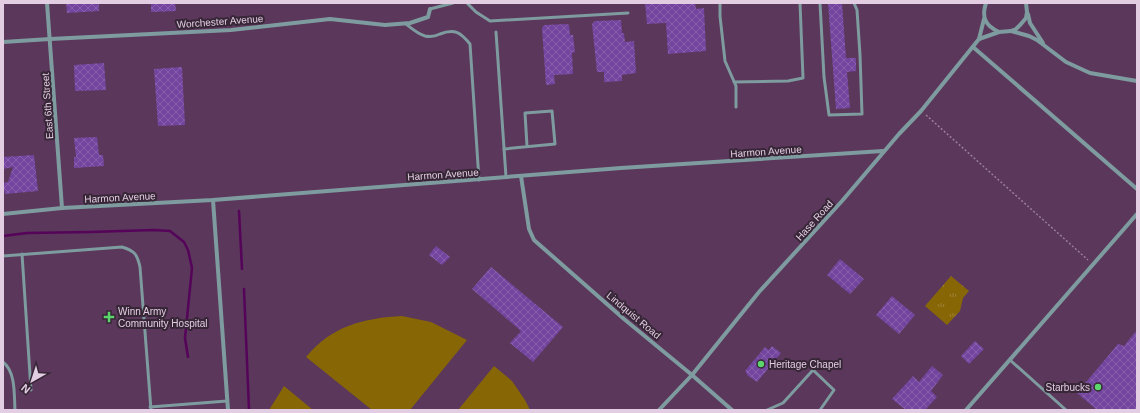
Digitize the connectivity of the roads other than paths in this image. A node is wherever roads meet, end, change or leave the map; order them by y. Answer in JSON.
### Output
{"nodes":[{"id":1,"x":47,"y":3,"type":"edge"},
{"id":2,"x":453,"y":3,"type":"edge"},
{"id":3,"x":467,"y":3,"type":"edge"},
{"id":4,"x":720,"y":3,"type":"edge"},
{"id":5,"x":800,"y":3,"type":"edge"},
{"id":6,"x":820,"y":3,"type":"edge"},
{"id":7,"x":854,"y":3,"type":"edge"},
{"id":8,"x":981,"y":3,"type":"edge"},
{"id":9,"x":986,"y":3,"type":"edge"},
{"id":10,"x":1026,"y":3,"type":"edge"},
{"id":11,"x":430,"y":9,"type":"joint"},
{"id":12,"x":984,"y":10,"type":"junction"},
{"id":13,"x":1027,"y":12,"type":"junction"},
{"id":14,"x":628,"y":13,"type":"dead end"},
{"id":15,"x":984,"y":17,"type":"junction"},
{"id":16,"x":405,"y":23,"type":"junction"},
{"id":17,"x":1011,"y":31,"type":"junction"},
{"id":18,"x":496,"y":32,"type":"dead end"},
{"id":19,"x":999,"y":32,"type":"junction"},
{"id":20,"x":50,"y":39,"type":"junction"},
{"id":21,"x":979,"y":40,"type":"junction"},
{"id":22,"x":3,"y":42,"type":"edge"},
{"id":23,"x":1044,"y":45,"type":"junction"},
{"id":24,"x":973,"y":47,"type":"junction"},
{"id":25,"x":1137,"y":81,"type":"edge"},
{"id":26,"x":734,"y":82,"type":"junction"},
{"id":27,"x":736,"y":107,"type":"dead end"},
{"id":28,"x":527,"y":146,"type":"junction"},
{"id":29,"x":504,"y":149,"type":"junction"},
{"id":30,"x":884,"y":151,"type":"junction"},
{"id":31,"x":521,"y":176,"type":"junction"},
{"id":32,"x":506,"y":177,"type":"junction"},
{"id":33,"x":479,"y":180,"type":"junction"},
{"id":34,"x":1137,"y":189,"type":"edge"},
{"id":35,"x":213,"y":200,"type":"junction"},
{"id":36,"x":62,"y":208,"type":"junction"},
{"id":37,"x":3,"y":214,"type":"edge"},
{"id":38,"x":1137,"y":214,"type":"edge"},
{"id":39,"x":22,"y":254,"type":"junction"},
{"id":40,"x":3,"y":256,"type":"edge"},
{"id":41,"x":1010,"y":360,"type":"junction"},
{"id":42,"x":3,"y":362,"type":"edge"},
{"id":43,"x":692,"y":375,"type":"junction"},
{"id":44,"x":31,"y":390,"type":"dead end"},
{"id":45,"x":227,"y":401,"type":"junction"},
{"id":46,"x":150,"y":409,"type":"edge"},
{"id":47,"x":15,"y":410,"type":"edge"},
{"id":48,"x":228,"y":410,"type":"edge"},
{"id":49,"x":659,"y":410,"type":"edge"},
{"id":50,"x":732,"y":410,"type":"edge"},
{"id":51,"x":767,"y":410,"type":"edge"},
{"id":52,"x":820,"y":410,"type":"edge"},
{"id":53,"x":966,"y":410,"type":"edge"},
{"id":54,"x":1066,"y":410,"type":"edge"}],
"edges":[{"from":1,"to":20,"type":"street","name":"East 6th Street"},
{"from":2,"to":11,"type":"lane"},
{"from":3,"to":14,"type":"lane"},
{"from":4,"to":26,"type":"lane"},
{"from":5,"to":26,"type":"lane"},
{"from":6,"to":7,"type":"lane"},
{"from":8,"to":12,"type":"street"},
{"from":9,"to":12,"type":"street"},
{"from":10,"to":13,"type":"street"},
{"from":11,"to":16,"type":"street","name":"Worchester Avenue"},
{"from":12,"to":15,"type":"street"},
{"from":13,"to":17,"type":"street"},
{"from":13,"to":23,"type":"street"},
{"from":15,"to":19,"type":"street"},
{"from":15,"to":21,"type":"street"},
{"from":16,"to":20,"type":"street","name":"Worchester Avenue"},
{"from":16,"to":33,"type":"lane"},
{"from":17,"to":19,"type":"street"},
{"from":17,"to":23,"type":"street"},
{"from":18,"to":29,"type":"lane"},
{"from":19,"to":21,"type":"street"},
{"from":20,"to":22,"type":"street","name":"Worchester Avenue"},
{"from":20,"to":36,"type":"street","name":"East 6th Street"},
{"from":21,"to":24,"type":"street","name":"Hase Road"},
{"from":23,"to":25,"type":"street"},
{"from":24,"to":30,"type":"street","name":"Hase Road"},
{"from":24,"to":34,"type":"street"},
{"from":26,"to":27,"type":"lane"},
{"from":28,"to":28,"type":"lane"},
{"from":28,"to":29,"type":"lane"},
{"from":29,"to":32,"type":"lane"},
{"from":30,"to":31,"type":"street","name":"Harmon Avenue"},
{"from":30,"to":43,"type":"street","name":"Hase Road"},
{"from":31,"to":32,"type":"street","name":"Harmon Avenue"},
{"from":31,"to":43,"type":"street","name":"Lindquist Road"},
{"from":32,"to":33,"type":"street","name":"Harmon Avenue"},
{"from":33,"to":35,"type":"street","name":"Harmon Avenue"},
{"from":35,"to":36,"type":"street","name":"Harmon Avenue"},
{"from":35,"to":45,"type":"street"},
{"from":36,"to":37,"type":"street","name":"Harmon Avenue"},
{"from":38,"to":41,"type":"street"},
{"from":39,"to":40,"type":"lane"},
{"from":39,"to":44,"type":"lane"},
{"from":39,"to":46,"type":"lane"},
{"from":41,"to":53,"type":"street"},
{"from":41,"to":54,"type":"lane"},
{"from":42,"to":47,"type":"lane"},
{"from":43,"to":49,"type":"street","name":"Hase Road"},
{"from":43,"to":50,"type":"street","name":"Lindquist Road"},
{"from":45,"to":46,"type":"lane"},
{"from":45,"to":48,"type":"street"},
{"from":51,"to":52,"type":"lane"}]}
